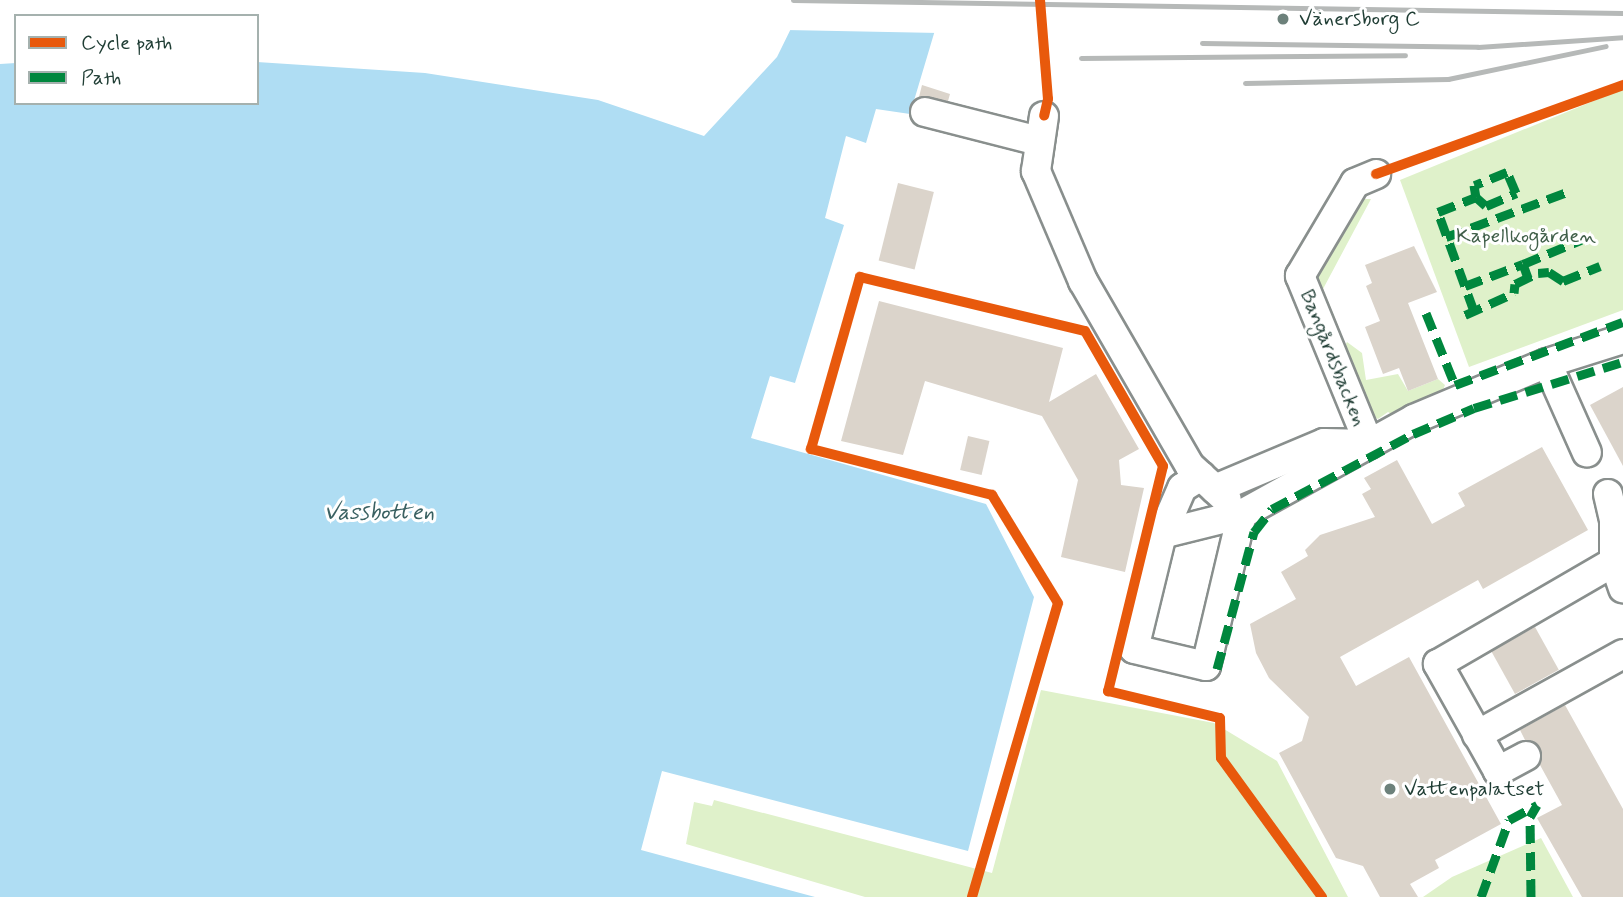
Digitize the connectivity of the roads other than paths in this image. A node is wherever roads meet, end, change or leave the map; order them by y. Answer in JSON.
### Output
{"nodes":[{"id":1,"x":925,"y":112,"type":"dead end"},
{"id":2,"x":1376,"y":174,"type":"dead end"},
{"id":3,"x":1623,"y":339,"type":"edge"},
{"id":4,"x":1547,"y":363,"type":"junction"},
{"id":5,"x":1369,"y":444,"type":"junction"},
{"id":6,"x":1587,"y":453,"type":"dead end"},
{"id":7,"x":1208,"y":482,"type":"junction"},
{"id":8,"x":1608,"y":494,"type":"dead end"},
{"id":9,"x":1242,"y":514,"type":"junction"},
{"id":10,"x":1162,"y":534,"type":"junction"},
{"id":11,"x":1615,"y":562,"type":"junction"},
{"id":12,"x":1623,"y":589,"type":"edge"},
{"id":13,"x":1623,"y":654,"type":"edge"},
{"id":14,"x":1477,"y":735,"type":"junction"},
{"id":15,"x":1526,"y":756,"type":"dead end"}],
"edges":[{"from":1,"to":7,"type":"street"},
{"from":2,"to":5,"type":"street","name":"Bangårdsbacken"},
{"from":3,"to":4,"type":"street"},
{"from":4,"to":5,"type":"street"},
{"from":4,"to":6,"type":"street"},
{"from":5,"to":7,"type":"street"},
{"from":5,"to":9,"type":"street"},
{"from":7,"to":9,"type":"street"},
{"from":7,"to":10,"type":"street"},
{"from":8,"to":11,"type":"street"},
{"from":9,"to":10,"type":"street"},
{"from":9,"to":10,"type":"street"},
{"from":11,"to":12,"type":"street"},
{"from":11,"to":14,"type":"street"},
{"from":13,"to":14,"type":"street"},
{"from":14,"to":15,"type":"street"}]}
